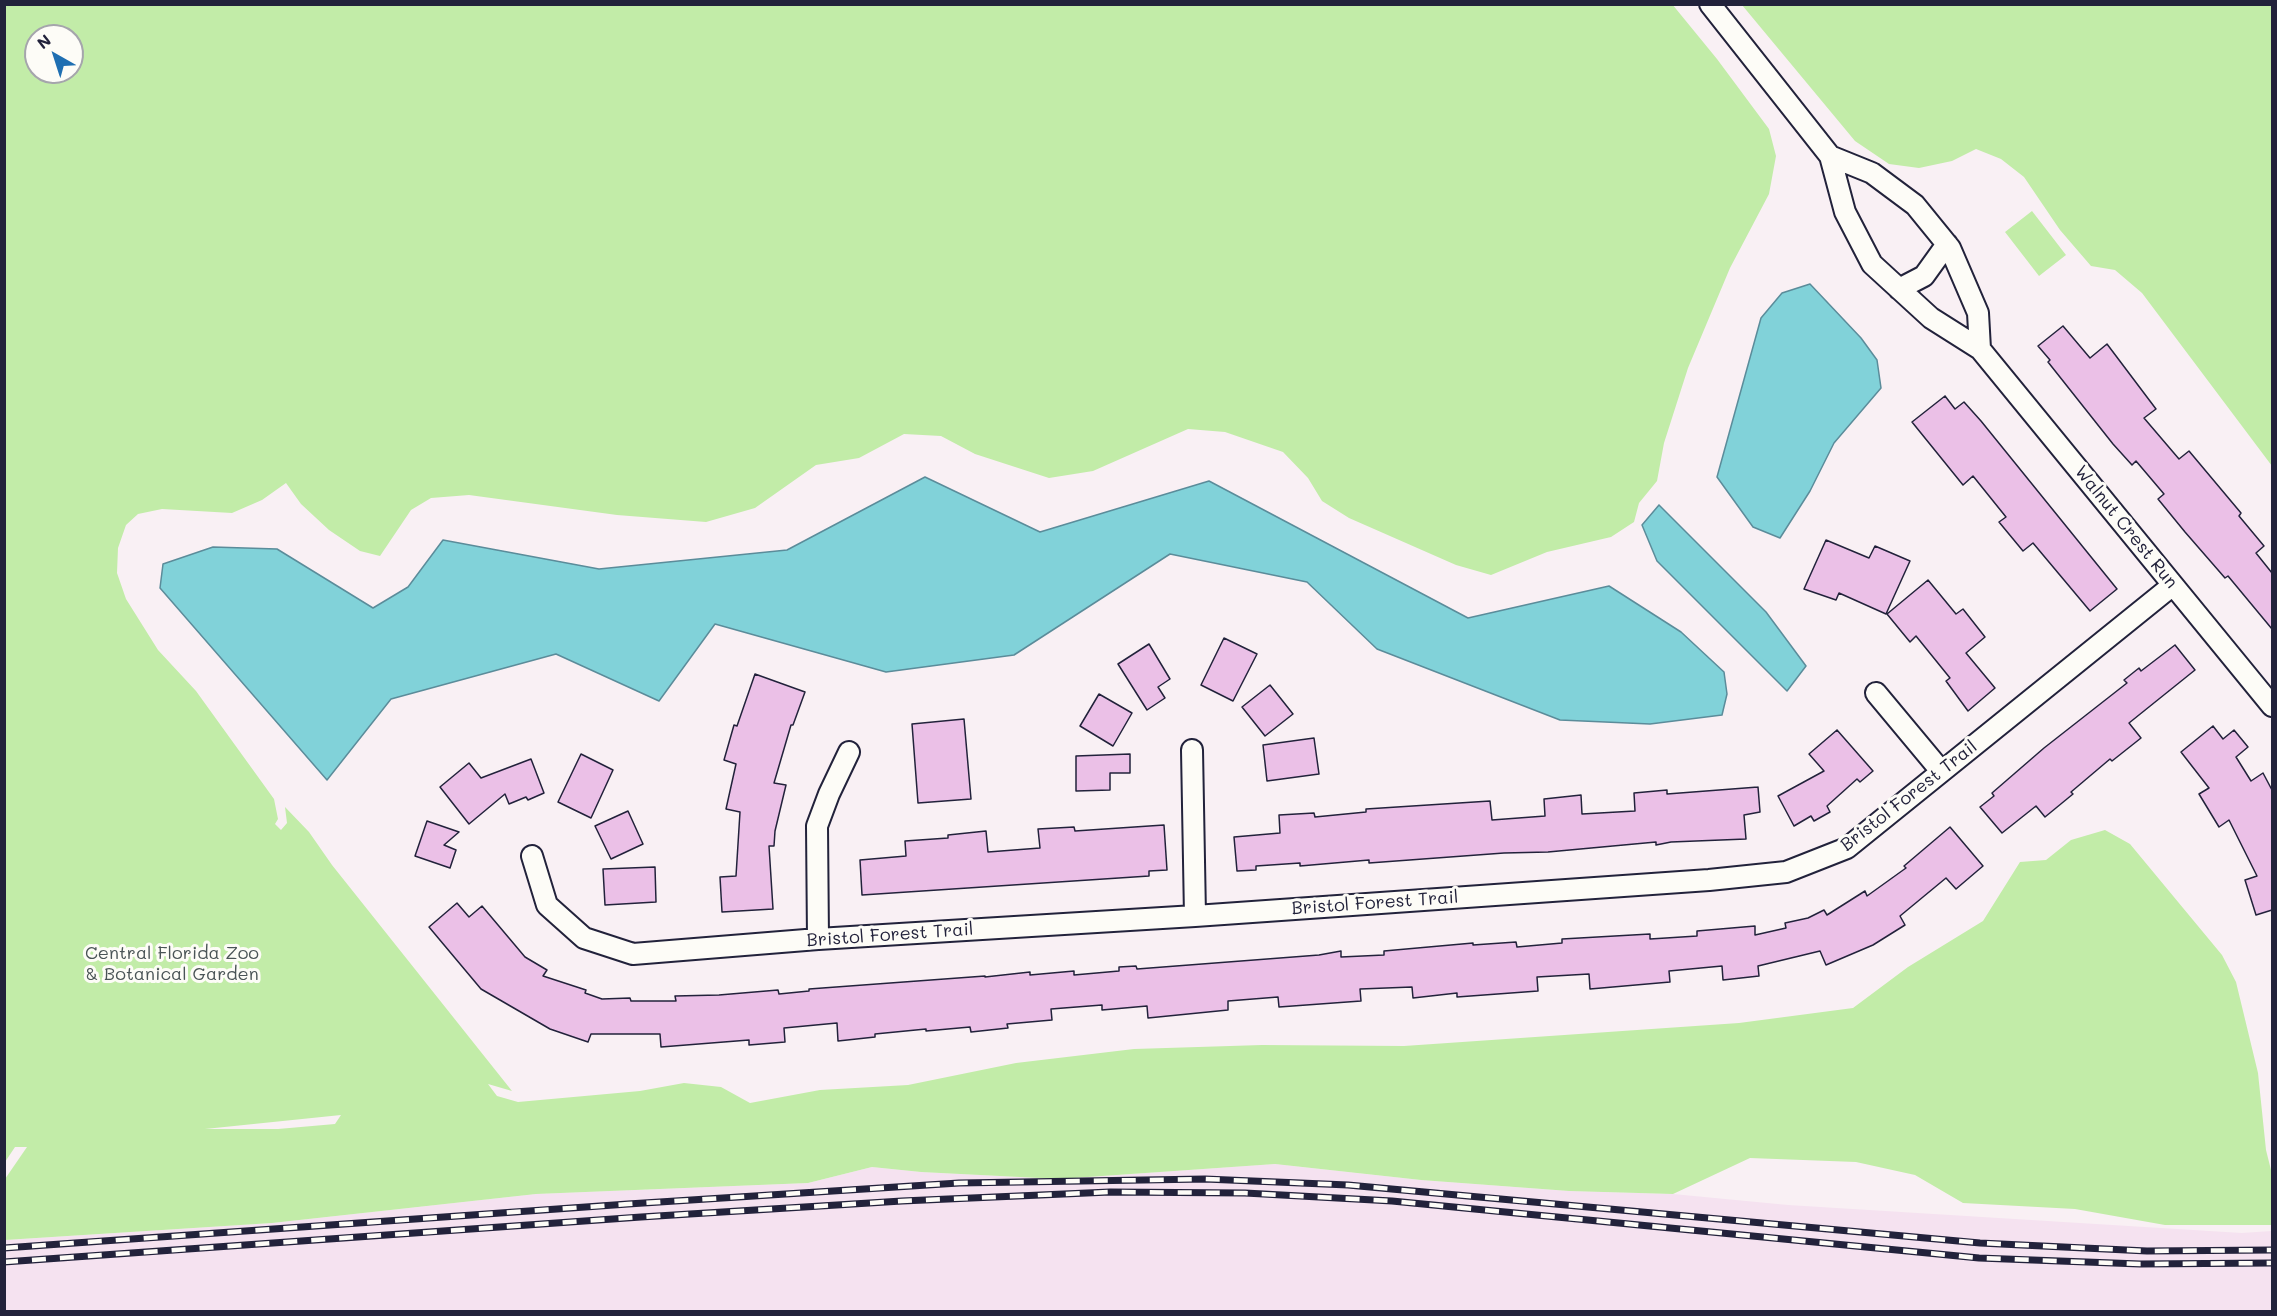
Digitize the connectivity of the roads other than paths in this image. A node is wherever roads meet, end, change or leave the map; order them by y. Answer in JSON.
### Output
{"nodes":[{"id":1,"x":1710,"y":4,"type":"edge"},
{"id":2,"x":1830,"y":156,"type":"junction"},
{"id":3,"x":1947,"y":244,"type":"junction"},
{"id":4,"x":1899,"y":289,"type":"junction"},
{"id":5,"x":1980,"y":349,"type":"junction"},
{"id":6,"x":2173,"y":585,"type":"junction"},
{"id":7,"x":1876,"y":693,"type":"dead end"},
{"id":8,"x":2272,"y":706,"type":"edge"},
{"id":9,"x":1192,"y":750,"type":"dead end"},
{"id":10,"x":849,"y":752,"type":"dead end"},
{"id":11,"x":1941,"y":771,"type":"junction"},
{"id":12,"x":532,"y":856,"type":"dead end"},
{"id":13,"x":1196,"y":916,"type":"junction"},
{"id":14,"x":818,"y":939,"type":"junction"}],
"edges":[{"from":1,"to":2,"type":"street","name":"Walnut Crest Run"},
{"from":2,"to":3,"type":"street","name":"Walnut Crest Run"},
{"from":2,"to":4,"type":"street","name":"Walnut Crest Run"},
{"from":3,"to":4,"type":"street"},
{"from":3,"to":5,"type":"street","name":"Walnut Crest Run"},
{"from":4,"to":5,"type":"street","name":"Walnut Crest Run"},
{"from":5,"to":6,"type":"street","name":"Walnut Crest Run"},
{"from":6,"to":8,"type":"street","name":"Walnut Crest Run"},
{"from":6,"to":11,"type":"street","name":"Bristol Forest Trail"},
{"from":7,"to":11,"type":"street"},
{"from":9,"to":13,"type":"street"},
{"from":10,"to":14,"type":"street"},
{"from":11,"to":13,"type":"street","name":"Bristol Forest Trail"},
{"from":12,"to":14,"type":"street","name":"Bristol Forest Trail"},
{"from":13,"to":14,"type":"street","name":"Bristol Forest Trail"}]}
